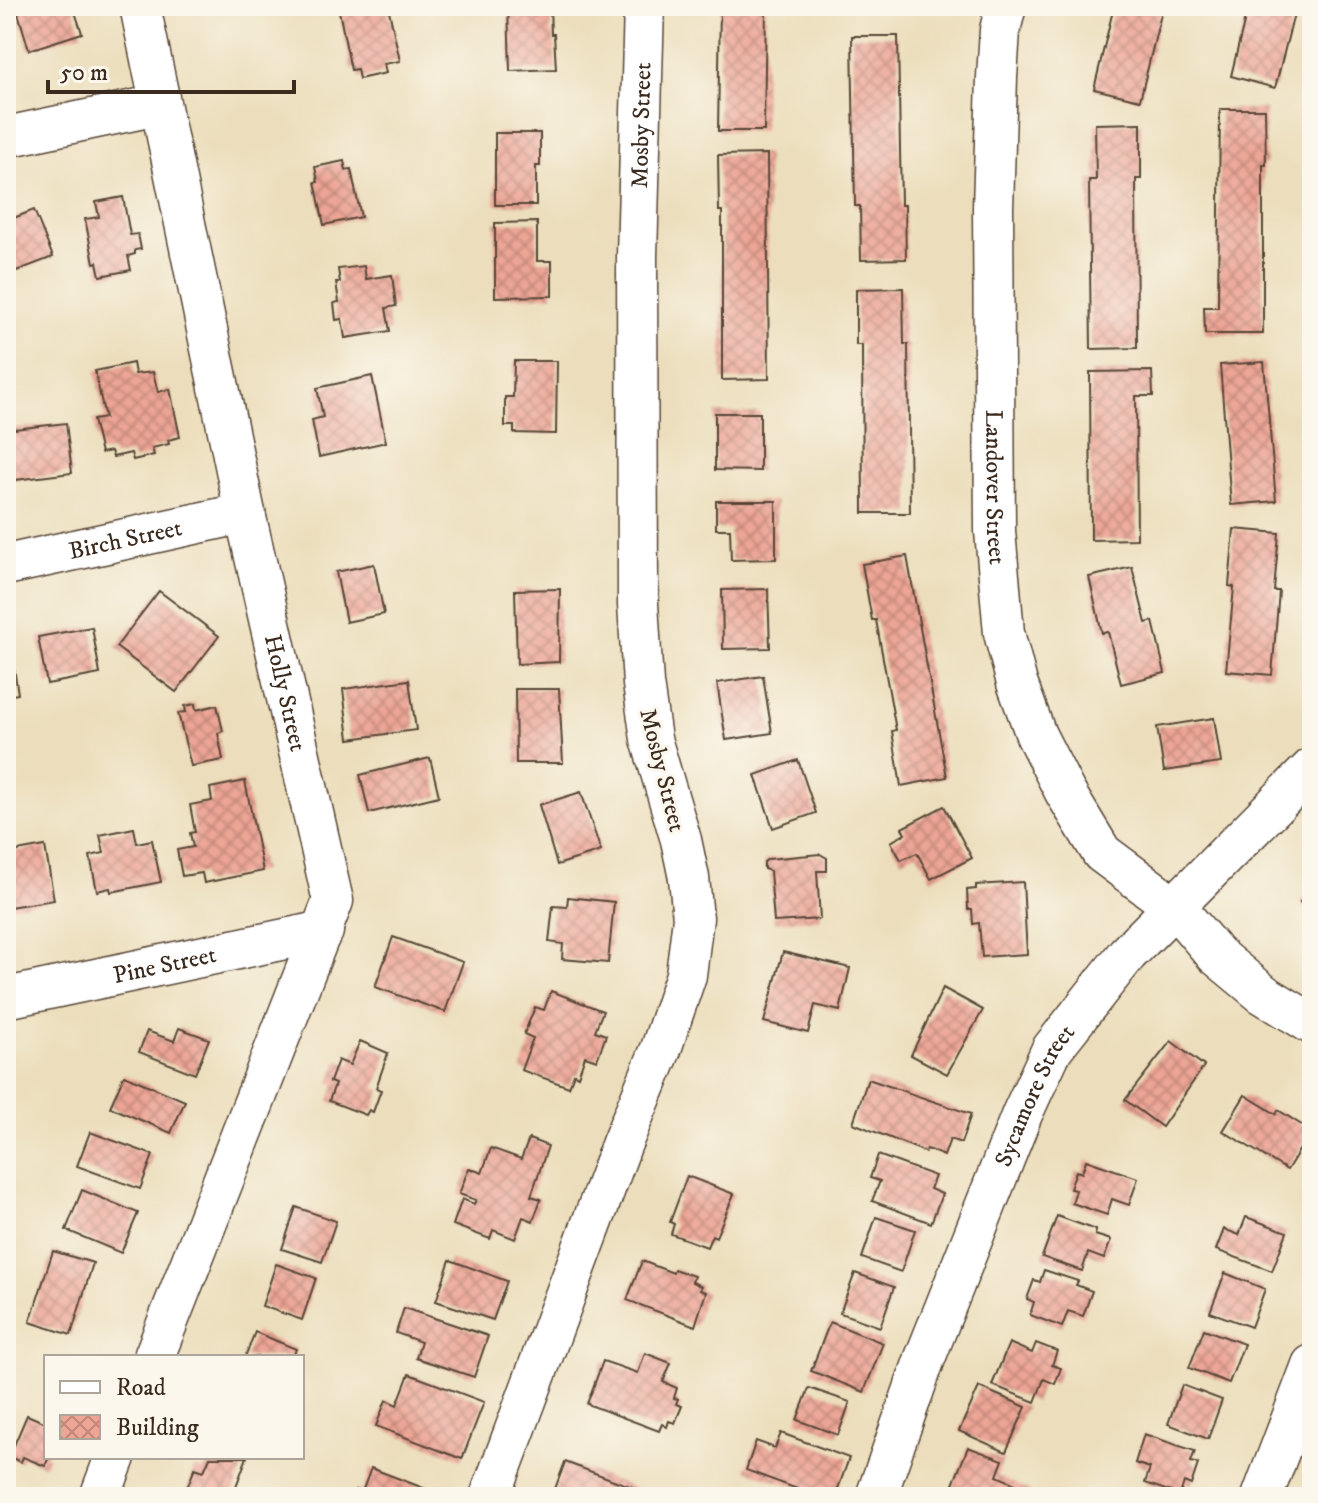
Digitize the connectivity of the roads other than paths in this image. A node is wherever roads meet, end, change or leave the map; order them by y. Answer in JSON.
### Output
{"nodes":[{"id":1,"x":140,"y":6,"type":"edge"},
{"id":2,"x":644,"y":6,"type":"edge"},
{"id":3,"x":1006,"y":6,"type":"edge"},
{"id":4,"x":158,"y":105,"type":"junction"},
{"id":5,"x":6,"y":137,"type":"edge"},
{"id":6,"x":245,"y":513,"type":"junction"},
{"id":7,"x":6,"y":565,"type":"edge"},
{"id":8,"x":1312,"y":768,"type":"edge"},
{"id":9,"x":1176,"y":908,"type":"junction"},
{"id":10,"x":323,"y":931,"type":"junction"},
{"id":11,"x":6,"y":998,"type":"edge"},
{"id":12,"x":1312,"y":1024,"type":"edge"},
{"id":13,"x":155,"y":1355,"type":"edge"},
{"id":14,"x":1312,"y":1365,"type":"edge"},
{"id":15,"x":114,"y":1459,"type":"edge"},
{"id":16,"x":100,"y":1497,"type":"edge"},
{"id":17,"x":490,"y":1497,"type":"edge"},
{"id":18,"x":876,"y":1497,"type":"edge"},
{"id":19,"x":1262,"y":1497,"type":"edge"}],
"edges":[{"from":1,"to":4,"type":"street","name":"Holly Street"},
{"from":2,"to":17,"type":"street","name":"Mosby Street"},
{"from":3,"to":9,"type":"street","name":"Landover Street"},
{"from":4,"to":5,"type":"street"},
{"from":4,"to":6,"type":"street","name":"Holly Street"},
{"from":6,"to":7,"type":"street","name":"Birch Street"},
{"from":6,"to":10,"type":"street","name":"Holly Street"},
{"from":8,"to":9,"type":"street","name":"Sycamore Street"},
{"from":9,"to":12,"type":"street","name":"Landover Street"},
{"from":9,"to":18,"type":"street","name":"Sycamore Street"},
{"from":10,"to":11,"type":"street","name":"Pine Street"},
{"from":10,"to":13,"type":"street","name":"Holly Street"},
{"from":14,"to":19,"type":"street"},
{"from":15,"to":16,"type":"street"}]}
